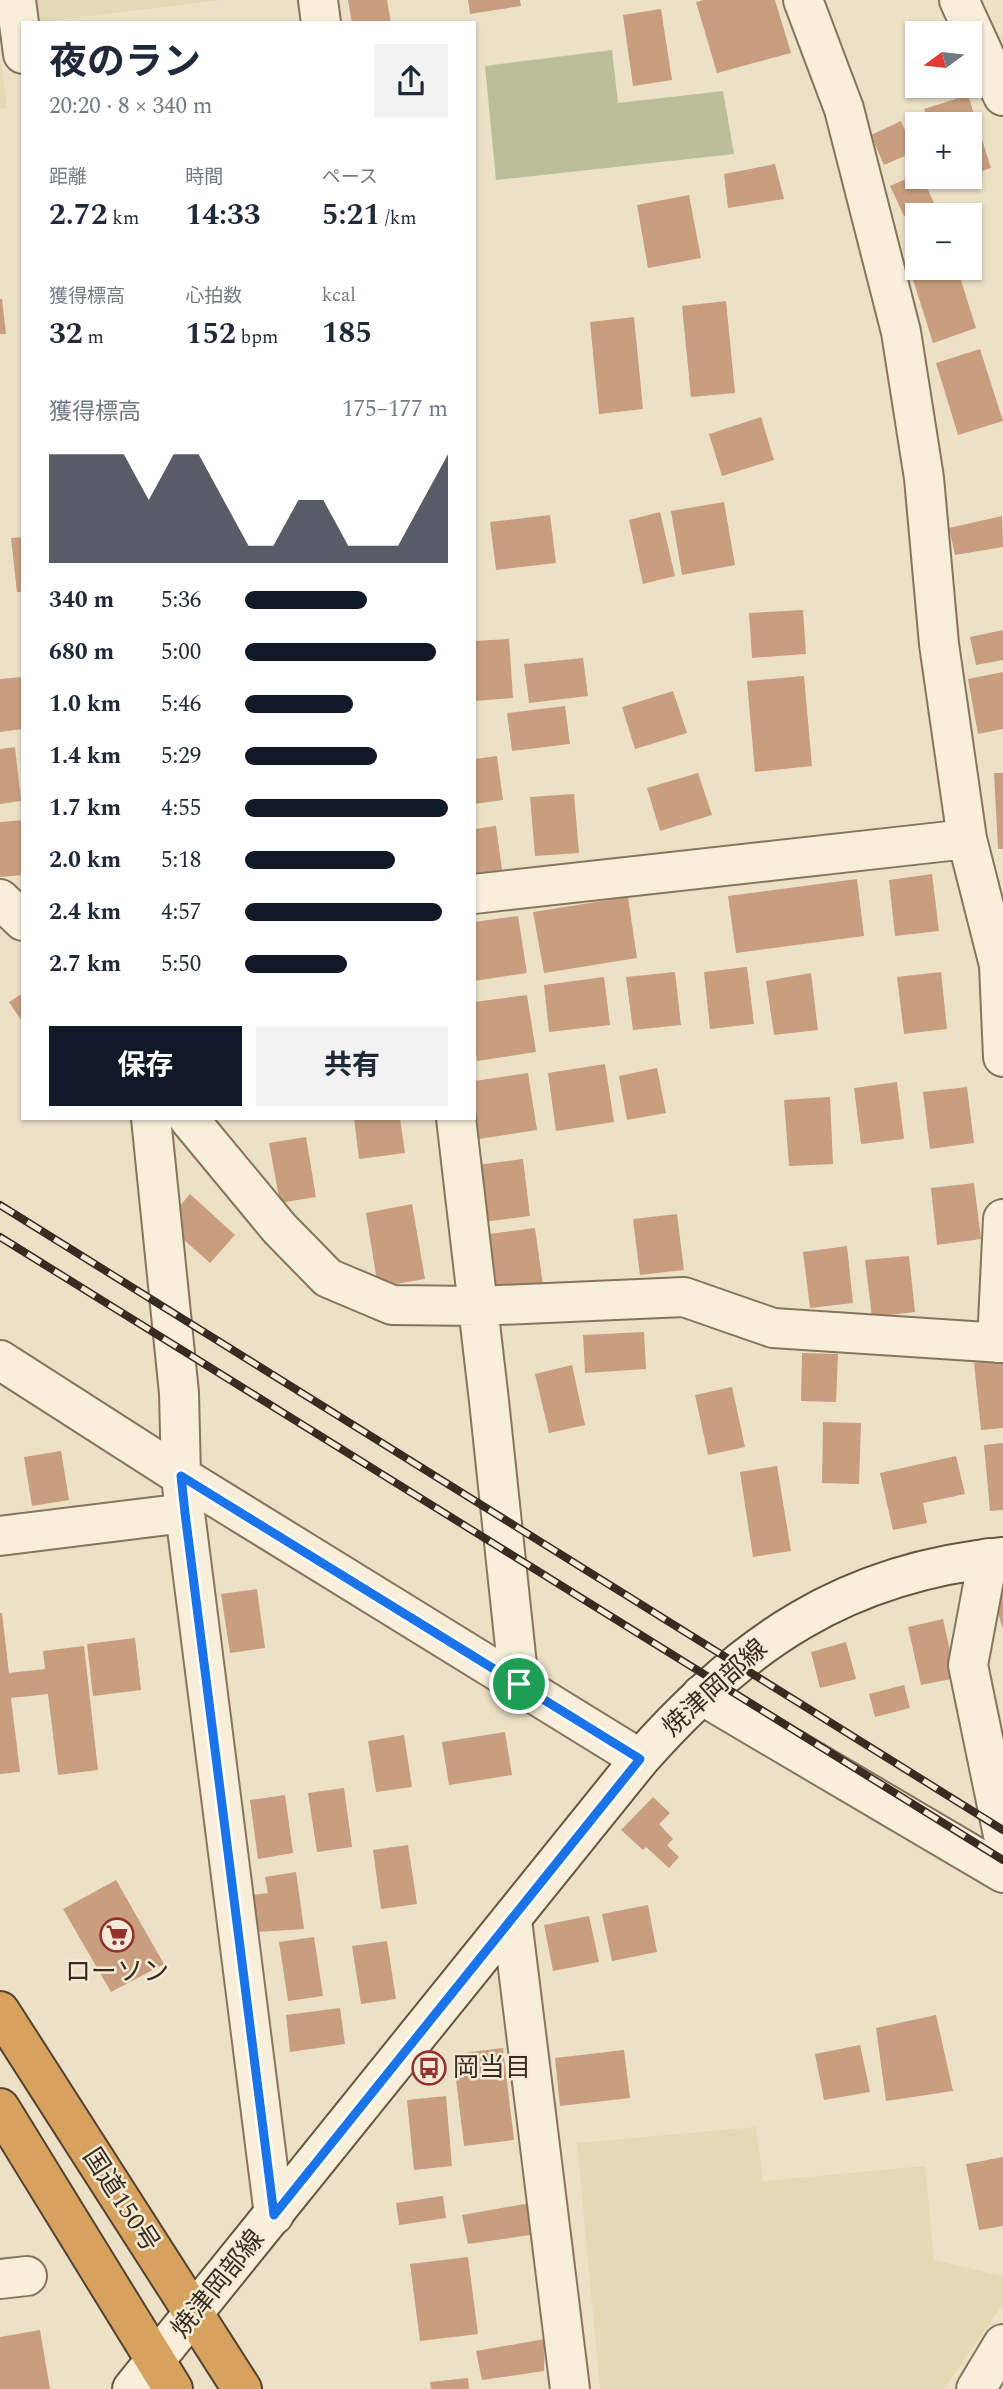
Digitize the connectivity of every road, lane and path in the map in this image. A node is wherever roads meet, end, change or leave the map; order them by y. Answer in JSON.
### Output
{"nodes":[{"id":1,"x":16,"y":0,"type":"edge"},
{"id":2,"x":318,"y":0,"type":"edge"},
{"id":3,"x":803,"y":0,"type":"edge"},
{"id":4,"x":959,"y":0,"type":"edge"},
{"id":5,"x":321,"y":21,"type":"edge"},
{"id":6,"x":21,"y":39,"type":"edge"},
{"id":7,"x":1003,"y":96,"type":"edge"},
{"id":8,"x":967,"y":839,"type":"junction"},
{"id":9,"x":476,"y":894,"type":"edge"},
{"id":10,"x":0,"y":899,"type":"edge"},
{"id":11,"x":21,"y":919,"type":"edge"},
{"id":12,"x":1003,"y":1057,"type":"edge"},
{"id":13,"x":151,"y":1120,"type":"edge"},
{"id":14,"x":190,"y":1120,"type":"edge"},
{"id":15,"x":456,"y":1120,"type":"edge"},
{"id":16,"x":1003,"y":1219,"type":"edge"},
{"id":17,"x":478,"y":1306,"type":"junction"},
{"id":18,"x":1000,"y":1343,"type":"edge"},
{"id":19,"x":0,"y":1360,"type":"edge"},
{"id":20,"x":181,"y":1476,"type":"junction"},
{"id":21,"x":185,"y":1513,"type":"junction"},
{"id":22,"x":0,"y":1536,"type":"edge"},
{"id":23,"x":996,"y":1558,"type":"edge"},
{"id":24,"x":519,"y":1684,"type":"junction"},
{"id":25,"x":701,"y":1695,"type":"junction"},
{"id":26,"x":640,"y":1759,"type":"junction"},
{"id":27,"x":1003,"y":1835,"type":"edge"},
{"id":28,"x":1003,"y":1873,"type":"edge"},
{"id":29,"x":512,"y":1920,"type":"junction"},
{"id":30,"x":0,"y":2011,"type":"edge"},
{"id":31,"x":0,"y":2108,"type":"edge"},
{"id":32,"x":274,"y":2215,"type":"junction"},
{"id":33,"x":194,"y":2313,"type":"junction"},
{"id":34,"x":1003,"y":2344,"type":"edge"},
{"id":35,"x":154,"y":2379,"type":"edge"},
{"id":36,"x":242,"y":2389,"type":"edge"},
{"id":37,"x":570,"y":2389,"type":"edge"},
{"id":38,"x":976,"y":2389,"type":"edge"}],
"edges":[{"from":1,"to":6,"type":"street"},
{"from":2,"to":5,"type":"street"},
{"from":3,"to":8,"type":"street"},
{"from":4,"to":7,"type":"street"},
{"from":8,"to":9,"type":"street"},
{"from":8,"to":12,"type":"street"},
{"from":10,"to":11,"type":"street"},
{"from":13,"to":20,"type":"street"},
{"from":14,"to":17,"type":"street"},
{"from":15,"to":17,"type":"street"},
{"from":16,"to":18,"type":"street"},
{"from":17,"to":18,"type":"street"},
{"from":17,"to":24,"type":"street"},
{"from":19,"to":20,"type":"street"},
{"from":20,"to":21,"type":"street"},
{"from":20,"to":24,"type":"street"},
{"from":21,"to":22,"type":"street"},
{"from":21,"to":32,"type":"street"},
{"from":23,"to":25,"type":"street","name":"焼津岡部線"},
{"from":23,"to":27,"type":"street"},
{"from":24,"to":26,"type":"street"},
{"from":25,"to":26,"type":"street","name":"焼津岡部線"},
{"from":25,"to":28,"type":"street"},
{"from":26,"to":29,"type":"street","name":"焼津岡部線"},
{"from":29,"to":32,"type":"street","name":"焼津岡部線"},
{"from":29,"to":37,"type":"street"},
{"from":30,"to":33,"type":"highway","name":"国道150号"},
{"from":31,"to":35,"type":"highway","name":"国道150号"},
{"from":32,"to":33,"type":"street","name":"焼津岡部線"},
{"from":33,"to":35,"type":"street","name":"焼津岡部線"},
{"from":33,"to":36,"type":"highway","name":"国道150号"},
{"from":34,"to":38,"type":"street"}]}
